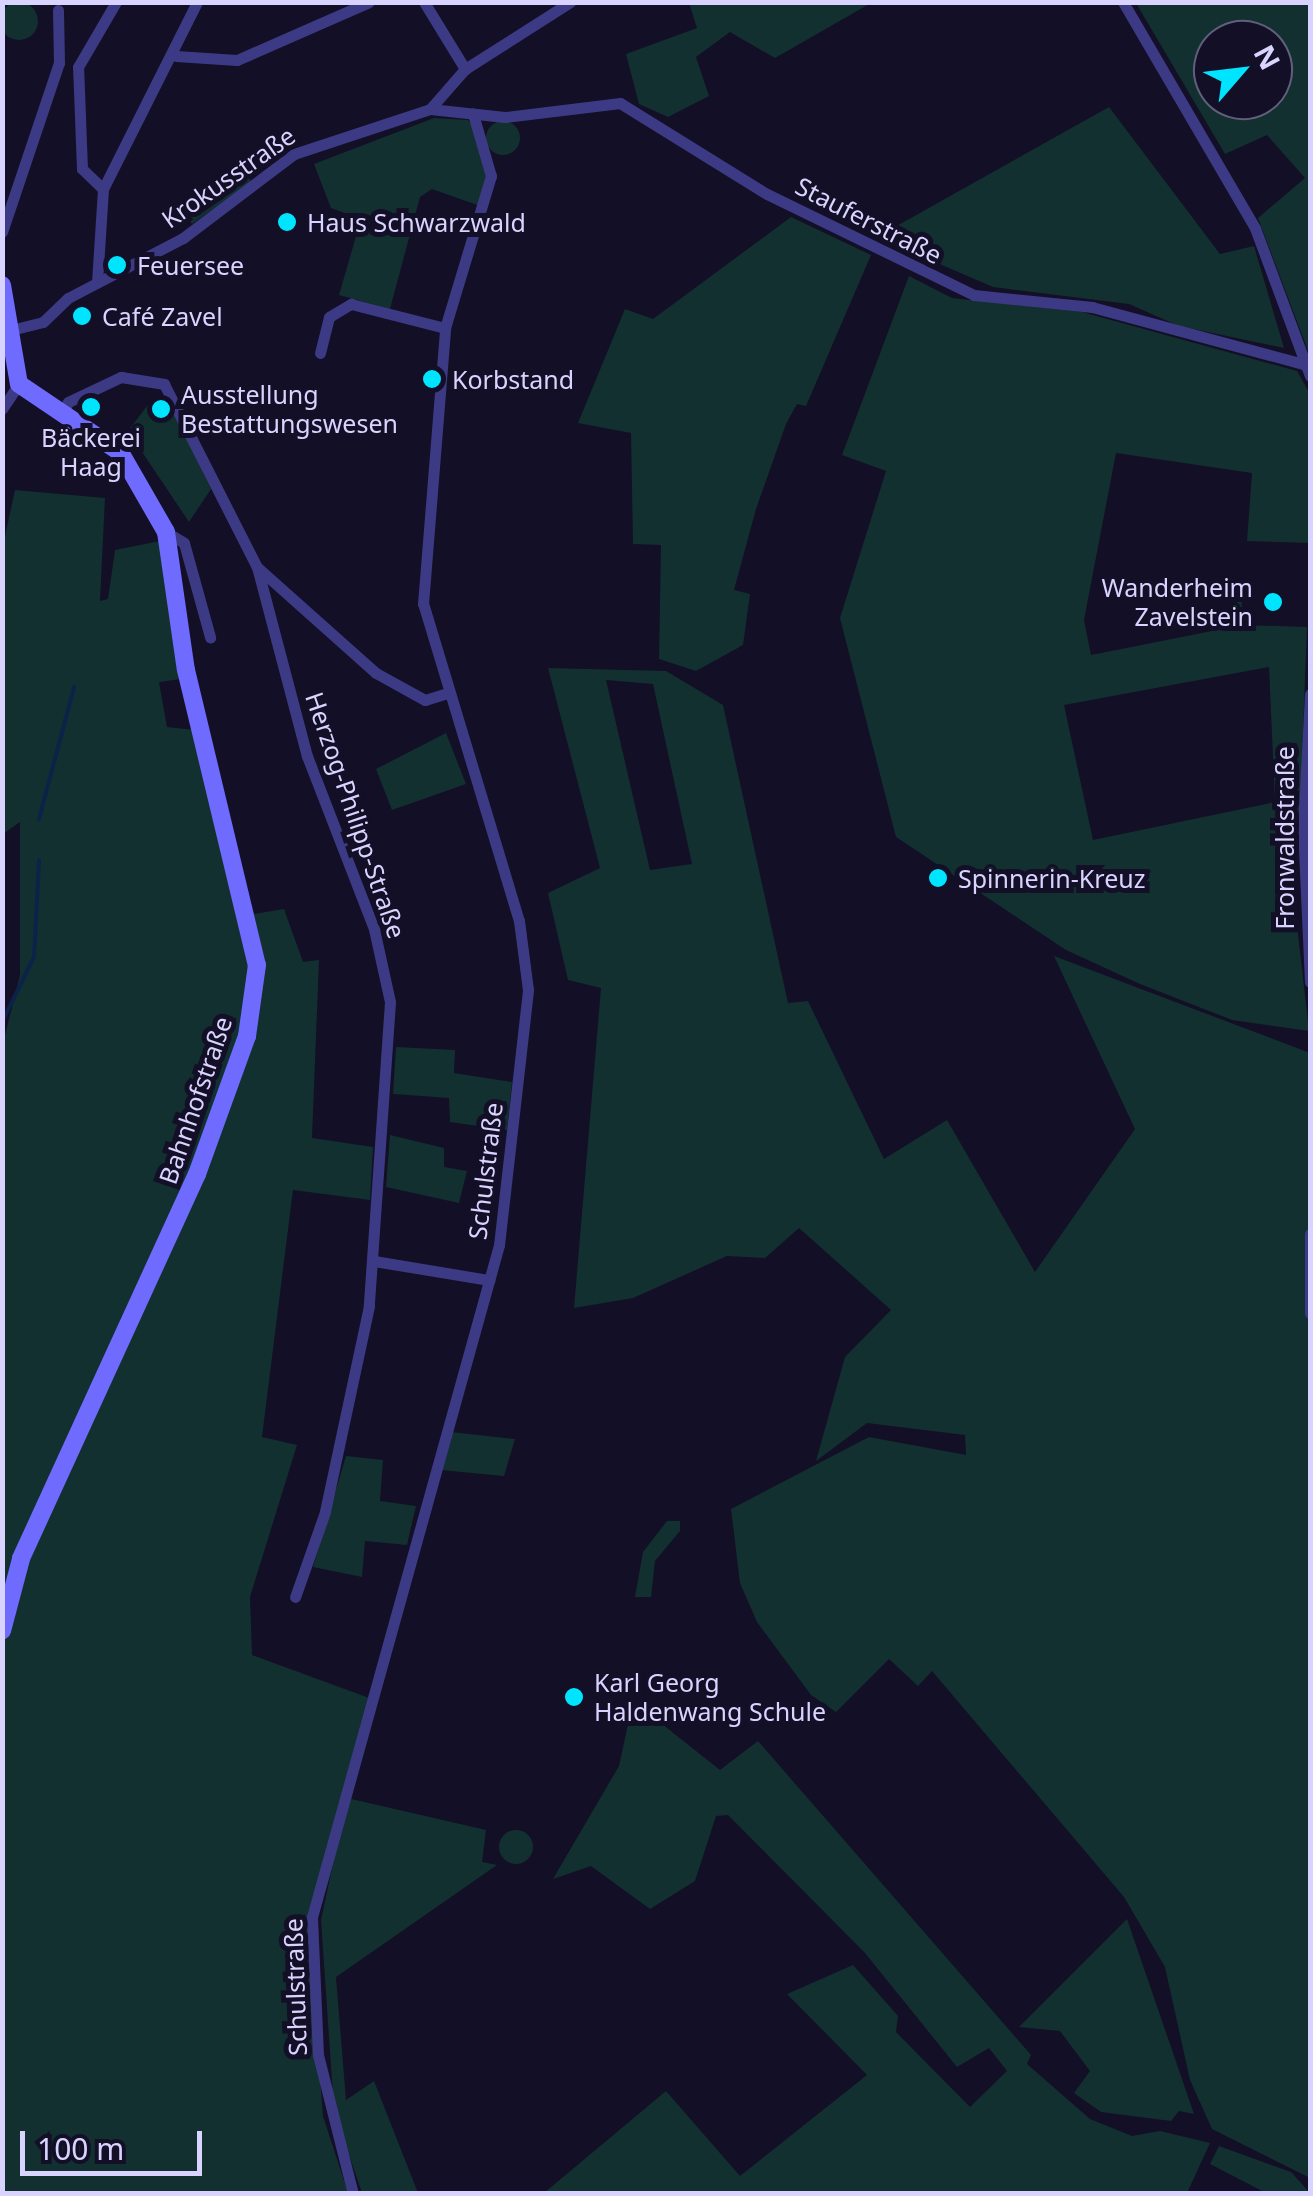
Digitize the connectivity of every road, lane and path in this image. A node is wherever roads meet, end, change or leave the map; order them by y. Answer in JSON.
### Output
{"nodes":[{"id":1,"x":116,"y":2,"type":"edge"},
{"id":2,"x":197,"y":2,"type":"edge"},
{"id":3,"x":369,"y":2,"type":"edge"},
{"id":4,"x":424,"y":2,"type":"edge"},
{"id":5,"x":570,"y":2,"type":"edge"},
{"id":6,"x":1123,"y":2,"type":"edge"},
{"id":7,"x":58,"y":10,"type":"dead end"},
{"id":8,"x":176,"y":56,"type":"junction"},
{"id":9,"x":59,"y":63,"type":"junction"},
{"id":10,"x":78,"y":68,"type":"junction"},
{"id":11,"x":465,"y":68,"type":"junction"},
{"id":12,"x":430,"y":109,"type":"junction"},
{"id":13,"x":472,"y":114,"type":"junction"},
{"id":14,"x":103,"y":189,"type":"junction"},
{"id":15,"x":2,"y":232,"type":"edge"},
{"id":16,"x":98,"y":282,"type":"junction"},
{"id":17,"x":2,"y":285,"type":"edge"},
{"id":18,"x":444,"y":328,"type":"junction"},
{"id":19,"x":11,"y":330,"type":"junction"},
{"id":20,"x":320,"y":353,"type":"dead end"},
{"id":21,"x":1309,"y":369,"type":"edge"},
{"id":22,"x":19,"y":384,"type":"junction"},
{"id":23,"x":2,"y":410,"type":"edge"},
{"id":24,"x":63,"y":413,"type":"junction"},
{"id":25,"x":166,"y":532,"type":"junction"},
{"id":26,"x":257,"y":566,"type":"junction"},
{"id":27,"x":210,"y":638,"type":"dead end"},
{"id":28,"x":445,"y":694,"type":"junction"},
{"id":29,"x":1310,"y":694,"type":"edge"},
{"id":30,"x":1310,"y":982,"type":"edge"},
{"id":31,"x":1310,"y":1234,"type":"edge"},
{"id":32,"x":374,"y":1261,"type":"junction"},
{"id":33,"x":490,"y":1280,"type":"junction"},
{"id":34,"x":1310,"y":1313,"type":"edge"},
{"id":35,"x":295,"y":1597,"type":"dead end"},
{"id":36,"x":2,"y":1631,"type":"edge"},
{"id":37,"x":354,"y":2194,"type":"edge"}],
"edges":[{"from":1,"to":10,"type":"street"},
{"from":2,"to":8,"type":"street"},
{"from":3,"to":8,"type":"street"},
{"from":4,"to":11,"type":"street"},
{"from":5,"to":11,"type":"street"},
{"from":6,"to":21,"type":"street"},
{"from":7,"to":9,"type":"street"},
{"from":8,"to":14,"type":"street"},
{"from":9,"to":10,"type":"street"},
{"from":9,"to":15,"type":"street"},
{"from":10,"to":14,"type":"street"},
{"from":11,"to":12,"type":"street"},
{"from":12,"to":13,"type":"street","name":"Stauferstraße"},
{"from":12,"to":16,"type":"street","name":"Krokusstraße"},
{"from":13,"to":18,"type":"street","name":"Schulstraße"},
{"from":13,"to":21,"type":"street","name":"Stauferstraße"},
{"from":14,"to":16,"type":"street"},
{"from":16,"to":19,"type":"street","name":"Krokusstraße"},
{"from":17,"to":19,"type":"street"},
{"from":18,"to":20,"type":"street"},
{"from":18,"to":28,"type":"street","name":"Schulstraße"},
{"from":19,"to":22,"type":"street"},
{"from":22,"to":23,"type":"street"},
{"from":22,"to":24,"type":"street","name":"Bahnhofstraße"},
{"from":24,"to":25,"type":"street","name":"Bahnhofstraße"},
{"from":24,"to":26,"type":"street"},
{"from":25,"to":27,"type":"street"},
{"from":25,"to":36,"type":"street","name":"Bahnhofstraße"},
{"from":26,"to":28,"type":"street"},
{"from":26,"to":32,"type":"street","name":"Herzog-Philipp-Straße"},
{"from":28,"to":33,"type":"street","name":"Schulstraße"},
{"from":29,"to":30,"type":"street","name":"Fronwaldstraße"},
{"from":31,"to":34,"type":"street"},
{"from":32,"to":33,"type":"street"},
{"from":32,"to":35,"type":"street","name":"Herzog-Philipp-Straße"},
{"from":33,"to":37,"type":"street","name":"Schulstraße"}]}
